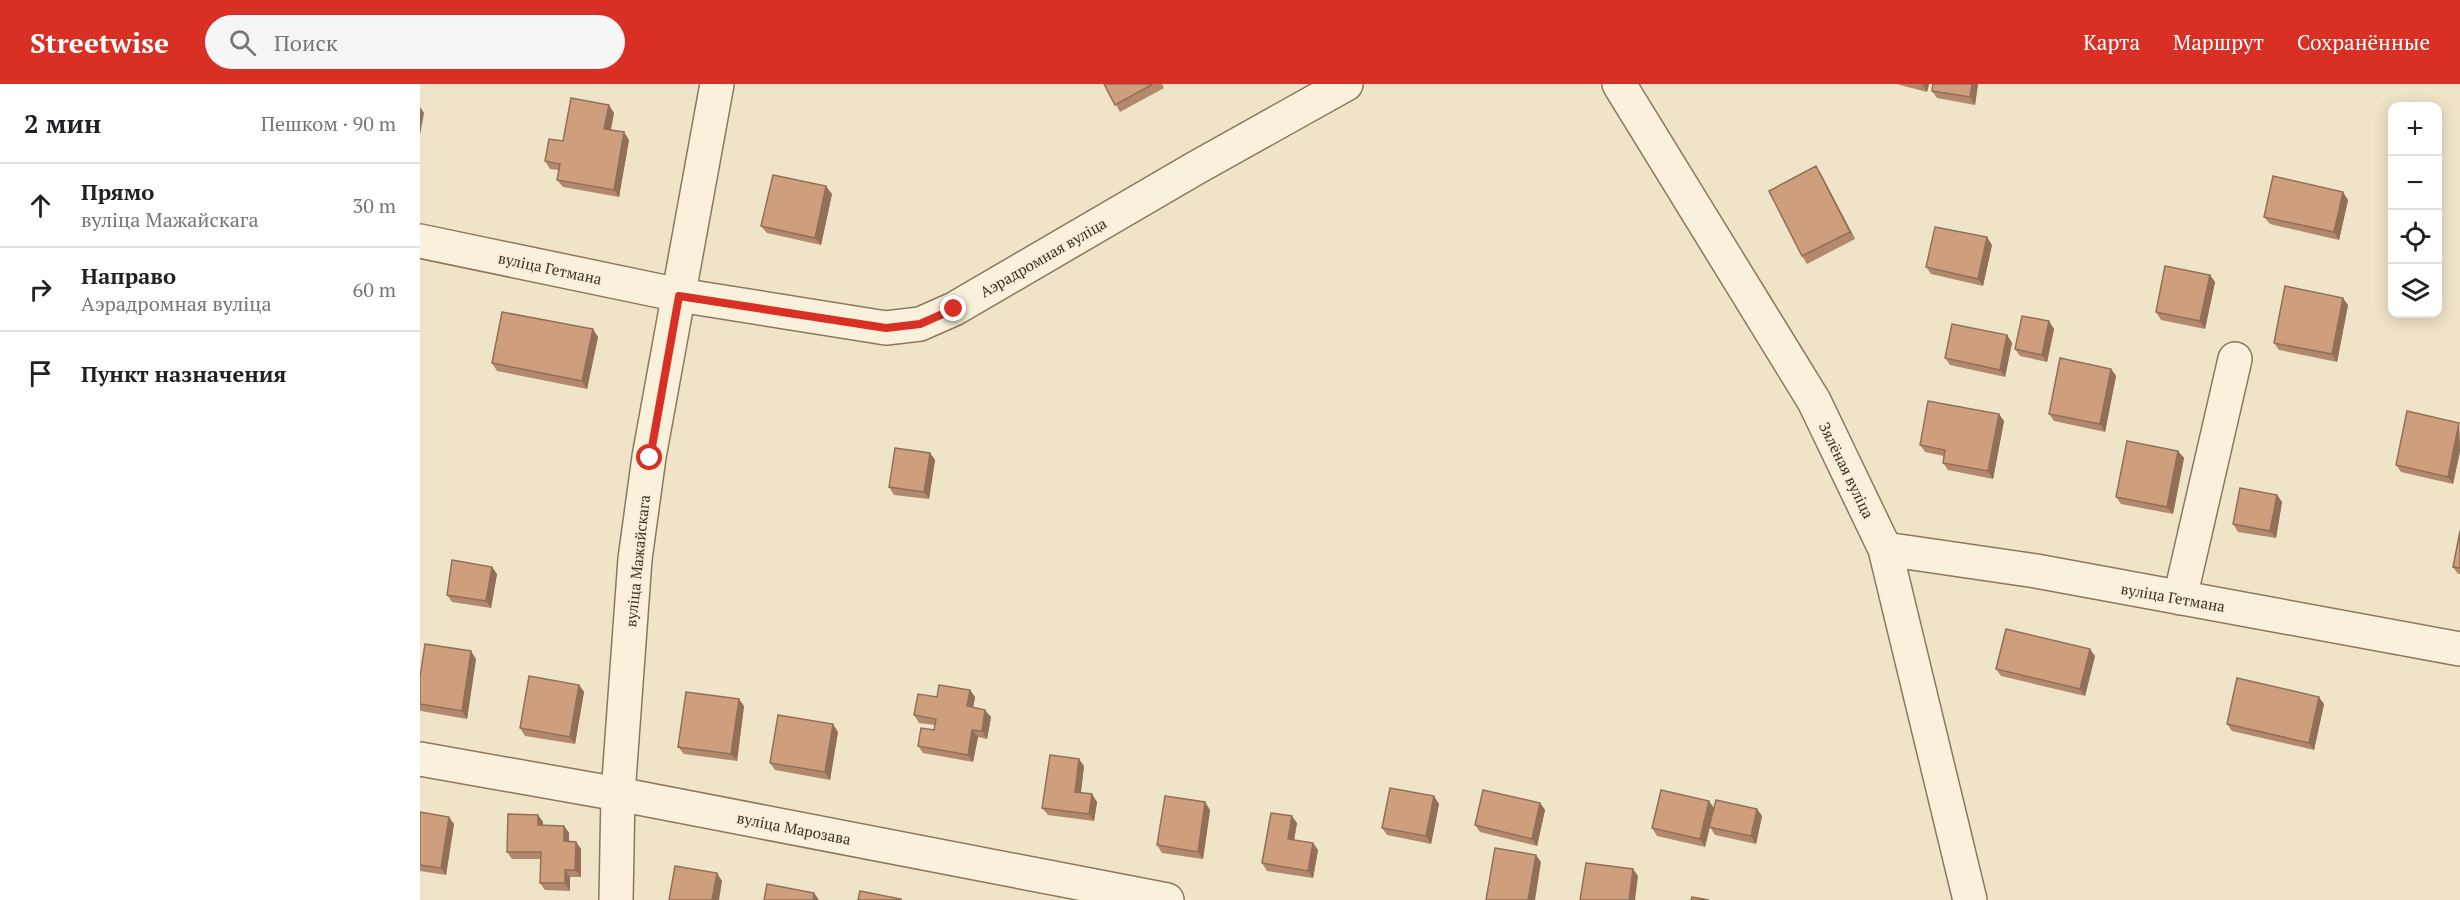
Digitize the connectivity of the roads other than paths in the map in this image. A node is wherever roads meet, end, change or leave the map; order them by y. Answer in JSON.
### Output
{"nodes":[{"id":1,"x":717,"y":84,"type":"edge"},
{"id":2,"x":1346,"y":84,"type":"edge"},
{"id":3,"x":1619,"y":84,"type":"edge"},
{"id":4,"x":420,"y":241,"type":"edge"},
{"id":5,"x":679,"y":296,"type":"junction"},
{"id":6,"x":2235,"y":359,"type":"dead end"},
{"id":7,"x":1885,"y":549,"type":"junction"},
{"id":8,"x":2180,"y":598,"type":"junction"},
{"id":9,"x":2460,"y":650,"type":"edge"},
{"id":10,"x":420,"y":759,"type":"edge"},
{"id":11,"x":618,"y":794,"type":"junction"},
{"id":12,"x":616,"y":900,"type":"edge"},
{"id":13,"x":1167,"y":900,"type":"edge"},
{"id":14,"x":1970,"y":900,"type":"edge"}],
"edges":[{"from":1,"to":5,"type":"street","name":"вуліца Мажайскага"},
{"from":2,"to":5,"type":"street","name":"Аэрадромная вуліца"},
{"from":3,"to":7,"type":"street","name":"Зялёная вуліца"},
{"from":4,"to":5,"type":"street","name":"вуліца Гетмана"},
{"from":5,"to":11,"type":"street","name":"вуліца Мажайскага"},
{"from":6,"to":8,"type":"street"},
{"from":7,"to":8,"type":"street","name":"вуліца Гетмана"},
{"from":7,"to":14,"type":"street","name":"Зялёная вуліца"},
{"from":8,"to":9,"type":"street","name":"вуліца Гетмана"},
{"from":10,"to":11,"type":"street","name":"вуліца Марозава"},
{"from":11,"to":12,"type":"street","name":"вуліца Мажайскага"},
{"from":11,"to":13,"type":"street","name":"вуліца Марозава"}]}
